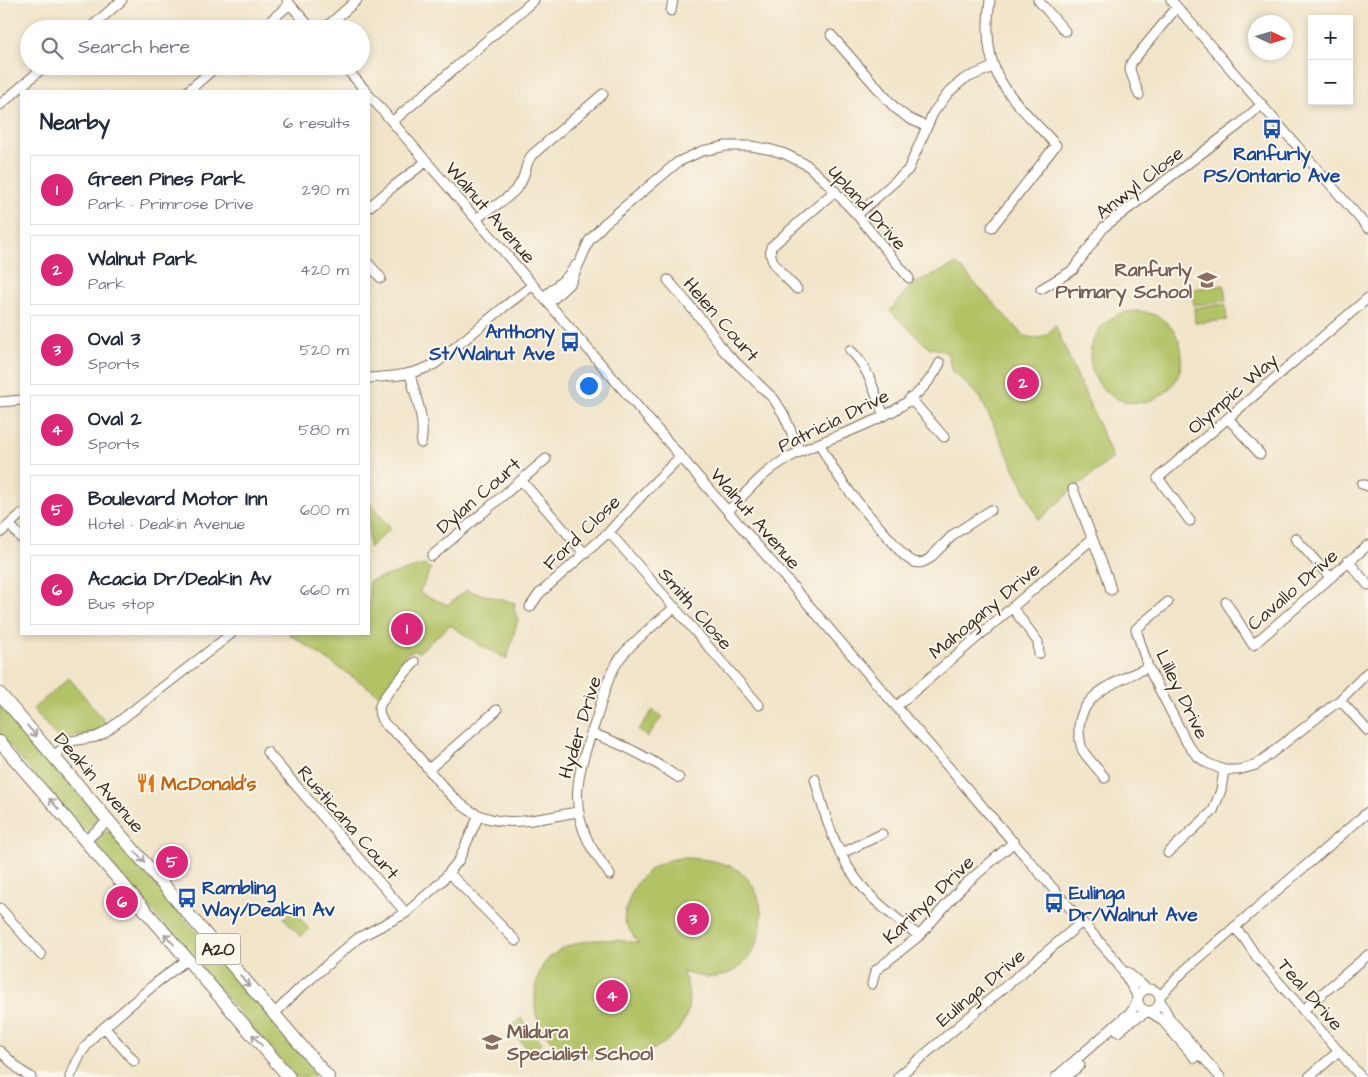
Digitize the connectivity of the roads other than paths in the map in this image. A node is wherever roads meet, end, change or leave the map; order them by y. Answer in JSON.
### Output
{"nodes":[{"id":1,"x":122,"y":0,"type":"edge"},
{"id":2,"x":357,"y":0,"type":"edge"},
{"id":3,"x":534,"y":0,"type":"edge"},
{"id":4,"x":673,"y":0,"type":"edge"},
{"id":5,"x":990,"y":0,"type":"edge"},
{"id":6,"x":1038,"y":0,"type":"edge"},
{"id":7,"x":288,"y":2,"type":"edge"},
{"id":8,"x":1174,"y":3,"type":"edge"},
{"id":9,"x":671,"y":11,"type":"dead end"},
{"id":10,"x":99,"y":20,"type":"edge"},
{"id":11,"x":270,"y":20,"type":"edge"},
{"id":12,"x":304,"y":20,"type":"edge"},
{"id":13,"x":334,"y":20,"type":"edge"},
{"id":14,"x":1065,"y":31,"type":"dead end"},
{"id":15,"x":831,"y":35,"type":"dead end"},
{"id":16,"x":993,"y":67,"type":"junction"},
{"id":17,"x":35,"y":75,"type":"edge"},
{"id":18,"x":207,"y":75,"type":"edge"},
{"id":19,"x":352,"y":75,"type":"edge"},
{"id":20,"x":189,"y":90,"type":"edge"},
{"id":21,"x":365,"y":90,"type":"edge"},
{"id":22,"x":603,"y":94,"type":"dead end"},
{"id":23,"x":1139,"y":95,"type":"dead end"},
{"id":24,"x":370,"y":96,"type":"edge"},
{"id":25,"x":1262,"y":104,"type":"junction"},
{"id":26,"x":0,"y":105,"type":"edge"},
{"id":27,"x":392,"y":122,"type":"junction"},
{"id":28,"x":927,"y":127,"type":"junction"},
{"id":29,"x":424,"y":159,"type":"junction"},
{"id":30,"x":835,"y":190,"type":"junction"},
{"id":31,"x":370,"y":206,"type":"edge"},
{"id":32,"x":857,"y":215,"type":"junction"},
{"id":33,"x":478,"y":221,"type":"junction"},
{"id":34,"x":992,"y":227,"type":"dead end"},
{"id":35,"x":1368,"y":228,"type":"edge"},
{"id":36,"x":370,"y":265,"type":"edge"},
{"id":37,"x":381,"y":278,"type":"dead end"},
{"id":38,"x":909,"y":278,"type":"dead end"},
{"id":39,"x":668,"y":280,"type":"dead end"},
{"id":40,"x":531,"y":283,"type":"junction"},
{"id":41,"x":797,"y":289,"type":"dead end"},
{"id":42,"x":1041,"y":289,"type":"dead end"},
{"id":43,"x":1368,"y":298,"type":"edge"},
{"id":44,"x":546,"y":300,"type":"junction"},
{"id":45,"x":850,"y":350,"type":"dead end"},
{"id":46,"x":940,"y":363,"type":"dead end"},
{"id":47,"x":410,"y":374,"type":"junction"},
{"id":48,"x":370,"y":378,"type":"edge"},
{"id":49,"x":910,"y":398,"type":"junction"},
{"id":50,"x":20,"y":400,"type":"edge"},
{"id":51,"x":0,"y":402,"type":"edge"},
{"id":52,"x":884,"y":416,"type":"junction"},
{"id":53,"x":1228,"y":418,"type":"junction"},
{"id":54,"x":944,"y":437,"type":"dead end"},
{"id":55,"x":421,"y":443,"type":"dead end"},
{"id":56,"x":820,"y":444,"type":"junction"},
{"id":57,"x":800,"y":452,"type":"junction"},
{"id":58,"x":1260,"y":454,"type":"dead end"},
{"id":59,"x":546,"y":458,"type":"dead end"},
{"id":60,"x":683,"y":458,"type":"junction"},
{"id":61,"x":521,"y":480,"type":"junction"},
{"id":62,"x":1073,"y":489,"type":"dead end"},
{"id":63,"x":726,"y":508,"type":"junction"},
{"id":64,"x":990,"y":510,"type":"dead end"},
{"id":65,"x":20,"y":515,"type":"edge"},
{"id":66,"x":1190,"y":521,"type":"dead end"},
{"id":67,"x":10,"y":525,"type":"junction"},
{"id":68,"x":609,"y":532,"type":"junction"},
{"id":69,"x":0,"y":533,"type":"edge"},
{"id":70,"x":20,"y":537,"type":"edge"},
{"id":71,"x":1295,"y":538,"type":"dead end"},
{"id":72,"x":1092,"y":539,"type":"junction"},
{"id":73,"x":1368,"y":545,"type":"edge"},
{"id":74,"x":585,"y":554,"type":"junction"},
{"id":75,"x":432,"y":556,"type":"dead end"},
{"id":76,"x":1348,"y":561,"type":"junction"},
{"id":77,"x":1330,"y":577,"type":"junction"},
{"id":78,"x":1368,"y":585,"type":"edge"},
{"id":79,"x":1110,"y":590,"type":"dead end"},
{"id":80,"x":1168,"y":602,"type":"dead end"},
{"id":81,"x":1226,"y":602,"type":"dead end"},
{"id":82,"x":530,"y":607,"type":"dead end"},
{"id":83,"x":675,"y":607,"type":"junction"},
{"id":84,"x":1012,"y":607,"type":"junction"},
{"id":85,"x":230,"y":635,"type":"edge"},
{"id":86,"x":1039,"y":654,"type":"dead end"},
{"id":87,"x":415,"y":662,"type":"dead end"},
{"id":88,"x":1148,"y":667,"type":"junction"},
{"id":89,"x":1368,"y":672,"type":"edge"},
{"id":90,"x":0,"y":694,"type":"edge"},
{"id":91,"x":1340,"y":700,"type":"junction"},
{"id":92,"x":758,"y":705,"type":"dead end"},
{"id":93,"x":897,"y":706,"type":"junction"},
{"id":94,"x":497,"y":710,"type":"dead end"},
{"id":95,"x":1368,"y":732,"type":"edge"},
{"id":96,"x":592,"y":733,"type":"junction"},
{"id":97,"x":2,"y":749,"type":"edge"},
{"id":98,"x":267,"y":752,"type":"dead end"},
{"id":99,"x":54,"y":756,"type":"junction"},
{"id":100,"x":429,"y":769,"type":"junction"},
{"id":101,"x":1224,"y":770,"type":"junction"},
{"id":102,"x":679,"y":778,"type":"dead end"},
{"id":103,"x":1105,"y":778,"type":"dead end"},
{"id":104,"x":815,"y":779,"type":"dead end"},
{"id":105,"x":578,"y":812,"type":"junction"},
{"id":106,"x":479,"y":815,"type":"junction"},
{"id":107,"x":1366,"y":815,"type":"edge"},
{"id":108,"x":108,"y":820,"type":"junction"},
{"id":109,"x":1368,"y":826,"type":"edge"},
{"id":110,"x":882,"y":834,"type":"dead end"},
{"id":111,"x":86,"y":841,"type":"junction"},
{"id":112,"x":1014,"y":842,"type":"junction"},
{"id":113,"x":1168,"y":853,"type":"dead end"},
{"id":114,"x":840,"y":854,"type":"junction"},
{"id":115,"x":449,"y":873,"type":"junction"},
{"id":116,"x":610,"y":875,"type":"dead end"},
{"id":117,"x":0,"y":908,"type":"edge"},
{"id":118,"x":406,"y":913,"type":"junction"},
{"id":119,"x":1082,"y":922,"type":"junction"},
{"id":120,"x":1232,"y":929,"type":"junction"},
{"id":121,"x":919,"y":936,"type":"junction"},
{"id":122,"x":516,"y":941,"type":"dead end"},
{"id":123,"x":41,"y":955,"type":"dead end"},
{"id":124,"x":1368,"y":955,"type":"edge"},
{"id":125,"x":185,"y":957,"type":"junction"},
{"id":126,"x":1118,"y":964,"type":"junction"},
{"id":127,"x":872,"y":984,"type":"dead end"},
{"id":128,"x":1155,"y":994,"type":"junction"},
{"id":129,"x":1138,"y":998,"type":"junction"},
{"id":130,"x":1303,"y":1010,"type":"junction"},
{"id":131,"x":272,"y":1012,"type":"junction"},
{"id":132,"x":1150,"y":1012,"type":"junction"},
{"id":133,"x":104,"y":1027,"type":"junction"},
{"id":134,"x":0,"y":1051,"type":"edge"},
{"id":135,"x":1339,"y":1051,"type":"junction"},
{"id":136,"x":134,"y":1061,"type":"dead end"},
{"id":137,"x":324,"y":1076,"type":"edge"},
{"id":138,"x":1215,"y":1076,"type":"edge"},
{"id":139,"x":31,"y":1077,"type":"edge"},
{"id":140,"x":70,"y":1077,"type":"edge"},
{"id":141,"x":289,"y":1077,"type":"edge"},
{"id":142,"x":898,"y":1077,"type":"edge"},
{"id":143,"x":1056,"y":1077,"type":"edge"},
{"id":144,"x":1066,"y":1077,"type":"edge"},
{"id":145,"x":1309,"y":1077,"type":"edge"},
{"id":146,"x":1361,"y":1077,"type":"edge"}],
"edges":[{"from":1,"to":10,"type":"street"},
{"from":2,"to":13,"type":"street"},
{"from":3,"to":27,"type":"street"},
{"from":4,"to":9,"type":"street"},
{"from":5,"to":16,"type":"street"},
{"from":6,"to":14,"type":"street"},
{"from":7,"to":11,"type":"street"},
{"from":7,"to":12,"type":"street"},
{"from":8,"to":23,"type":"street"},
{"from":8,"to":25,"type":"street"},
{"from":15,"to":28,"type":"street"},
{"from":16,"to":28,"type":"street"},
{"from":16,"to":34,"type":"street"},
{"from":17,"to":26,"type":"street"},
{"from":18,"to":20,"type":"street"},
{"from":19,"to":21,"type":"street"},
{"from":22,"to":33,"type":"street"},
{"from":24,"to":27,"type":"street","name":"Walnut Avenue"},
{"from":25,"to":35,"type":"street"},
{"from":25,"to":42,"type":"street","name":"Anwyl Close"},
{"from":27,"to":29,"type":"street","name":"Walnut Avenue"},
{"from":28,"to":32,"type":"street"},
{"from":29,"to":31,"type":"street"},
{"from":29,"to":33,"type":"street","name":"Walnut Avenue"},
{"from":30,"to":32,"type":"street","name":"Upland Drive"},
{"from":30,"to":41,"type":"street"},
{"from":30,"to":44,"type":"street","name":"Upland Drive"},
{"from":32,"to":38,"type":"street","name":"Upland Drive"},
{"from":33,"to":40,"type":"street","name":"Walnut Avenue"},
{"from":36,"to":37,"type":"street"},
{"from":39,"to":57,"type":"street","name":"Helen Court"},
{"from":40,"to":44,"type":"street","name":"Walnut Avenue"},
{"from":40,"to":47,"type":"street"},
{"from":43,"to":53,"type":"street","name":"Olympic Way"},
{"from":44,"to":60,"type":"street","name":"Walnut Avenue"},
{"from":45,"to":52,"type":"street"},
{"from":46,"to":49,"type":"street","name":"Patricia Drive"},
{"from":47,"to":48,"type":"street"},
{"from":47,"to":55,"type":"street"},
{"from":49,"to":52,"type":"street","name":"Patricia Drive"},
{"from":49,"to":54,"type":"street"},
{"from":50,"to":51,"type":"street"},
{"from":52,"to":56,"type":"street","name":"Patricia Drive"},
{"from":53,"to":58,"type":"street"},
{"from":53,"to":66,"type":"street","name":"Olympic Way"},
{"from":56,"to":57,"type":"street","name":"Patricia Drive"},
{"from":56,"to":64,"type":"street"},
{"from":57,"to":63,"type":"street","name":"Patricia Drive"},
{"from":59,"to":61,"type":"street","name":"Dylan Court"},
{"from":60,"to":63,"type":"street","name":"Walnut Avenue"},
{"from":60,"to":68,"type":"street","name":"Ford Close"},
{"from":61,"to":74,"type":"street"},
{"from":61,"to":75,"type":"street","name":"Dylan Court"},
{"from":62,"to":72,"type":"street"},
{"from":63,"to":93,"type":"street","name":"Walnut Avenue"},
{"from":65,"to":67,"type":"street"},
{"from":67,"to":69,"type":"street"},
{"from":67,"to":70,"type":"street"},
{"from":68,"to":74,"type":"street","name":"Ford Close"},
{"from":68,"to":83,"type":"street","name":"Smith Close"},
{"from":71,"to":77,"type":"street"},
{"from":72,"to":79,"type":"street"},
{"from":72,"to":84,"type":"street","name":"Mahogany Drive"},
{"from":73,"to":76,"type":"street","name":"Cavallo Drive"},
{"from":74,"to":82,"type":"street","name":"Ford Close"},
{"from":76,"to":77,"type":"street","name":"Cavallo Drive"},
{"from":76,"to":78,"type":"street"},
{"from":77,"to":81,"type":"street","name":"Cavallo Drive"},
{"from":80,"to":88,"type":"street","name":"Lilley Drive"},
{"from":83,"to":92,"type":"street","name":"Smith Close"},
{"from":83,"to":96,"type":"street","name":"Hyder Drive"},
{"from":84,"to":86,"type":"street"},
{"from":84,"to":93,"type":"street","name":"Mahogany Drive"},
{"from":85,"to":99,"type":"street"},
{"from":87,"to":100,"type":"street"},
{"from":88,"to":101,"type":"street","name":"Lilley Drive"},
{"from":88,"to":103,"type":"street"},
{"from":89,"to":91,"type":"street"},
{"from":90,"to":99,"type":"highway","name":"Deakin Avenue","number":"A20","one_way":true},
{"from":91,"to":95,"type":"street"},
{"from":91,"to":101,"type":"street"},
{"from":93,"to":112,"type":"street","name":"Walnut Avenue"},
{"from":94,"to":100,"type":"street"},
{"from":96,"to":102,"type":"street"},
{"from":96,"to":105,"type":"street","name":"Hyder Drive"},
{"from":111,"to":97,"type":"highway","number":"A20","one_way":true},
{"from":98,"to":118,"type":"street","name":"Rusticana Court"},
{"from":99,"to":108,"type":"highway","name":"Deakin Avenue","number":"A20"},
{"from":100,"to":106,"type":"street"},
{"from":101,"to":113,"type":"street"},
{"from":104,"to":114,"type":"street"},
{"from":105,"to":106,"type":"street"},
{"from":105,"to":116,"type":"street","name":"Hyder Drive"},
{"from":106,"to":115,"type":"street"},
{"from":107,"to":109,"type":"street"},
{"from":107,"to":120,"type":"street"},
{"from":108,"to":111,"type":"street"},
{"from":108,"to":131,"type":"highway","name":"Deakin Avenue","number":"A20","one_way":true},
{"from":110,"to":114,"type":"street"},
{"from":125,"to":111,"type":"highway","number":"A20","one_way":true},
{"from":112,"to":119,"type":"street","name":"Walnut Avenue"},
{"from":112,"to":121,"type":"street","name":"Karinya Drive"},
{"from":114,"to":121,"type":"street"},
{"from":115,"to":118,"type":"street"},
{"from":115,"to":122,"type":"street"},
{"from":117,"to":123,"type":"street"},
{"from":118,"to":131,"type":"street"},
{"from":119,"to":126,"type":"street","name":"Walnut Avenue"},
{"from":119,"to":142,"type":"street","name":"Eulinga Drive"},
{"from":120,"to":128,"type":"street"},
{"from":120,"to":130,"type":"street","name":"Teal Drive"},
{"from":121,"to":127,"type":"street","name":"Karinya Drive"},
{"from":124,"to":130,"type":"street"},
{"from":125,"to":133,"type":"street"},
{"from":141,"to":125,"type":"highway","number":"A20","one_way":true},
{"from":126,"to":128,"type":"street","name":"Walnut Avenue"},
{"from":126,"to":129,"type":"street","name":"Walnut Avenue"},
{"from":128,"to":129,"type":"street"},
{"from":128,"to":132,"type":"street"},
{"from":128,"to":138,"type":"street","name":"Walnut Avenue"},
{"from":129,"to":132,"type":"street"},
{"from":129,"to":143,"type":"street"},
{"from":130,"to":135,"type":"street","name":"Teal Drive"},
{"from":131,"to":137,"type":"highway","name":"Deakin Avenue","number":"A20"},
{"from":132,"to":138,"type":"street","name":"Walnut Avenue"},
{"from":132,"to":144,"type":"street"},
{"from":133,"to":136,"type":"street"},
{"from":133,"to":140,"type":"street"},
{"from":134,"to":139,"type":"street"},
{"from":135,"to":145,"type":"street"},
{"from":135,"to":146,"type":"street","name":"Teal Drive"}]}
